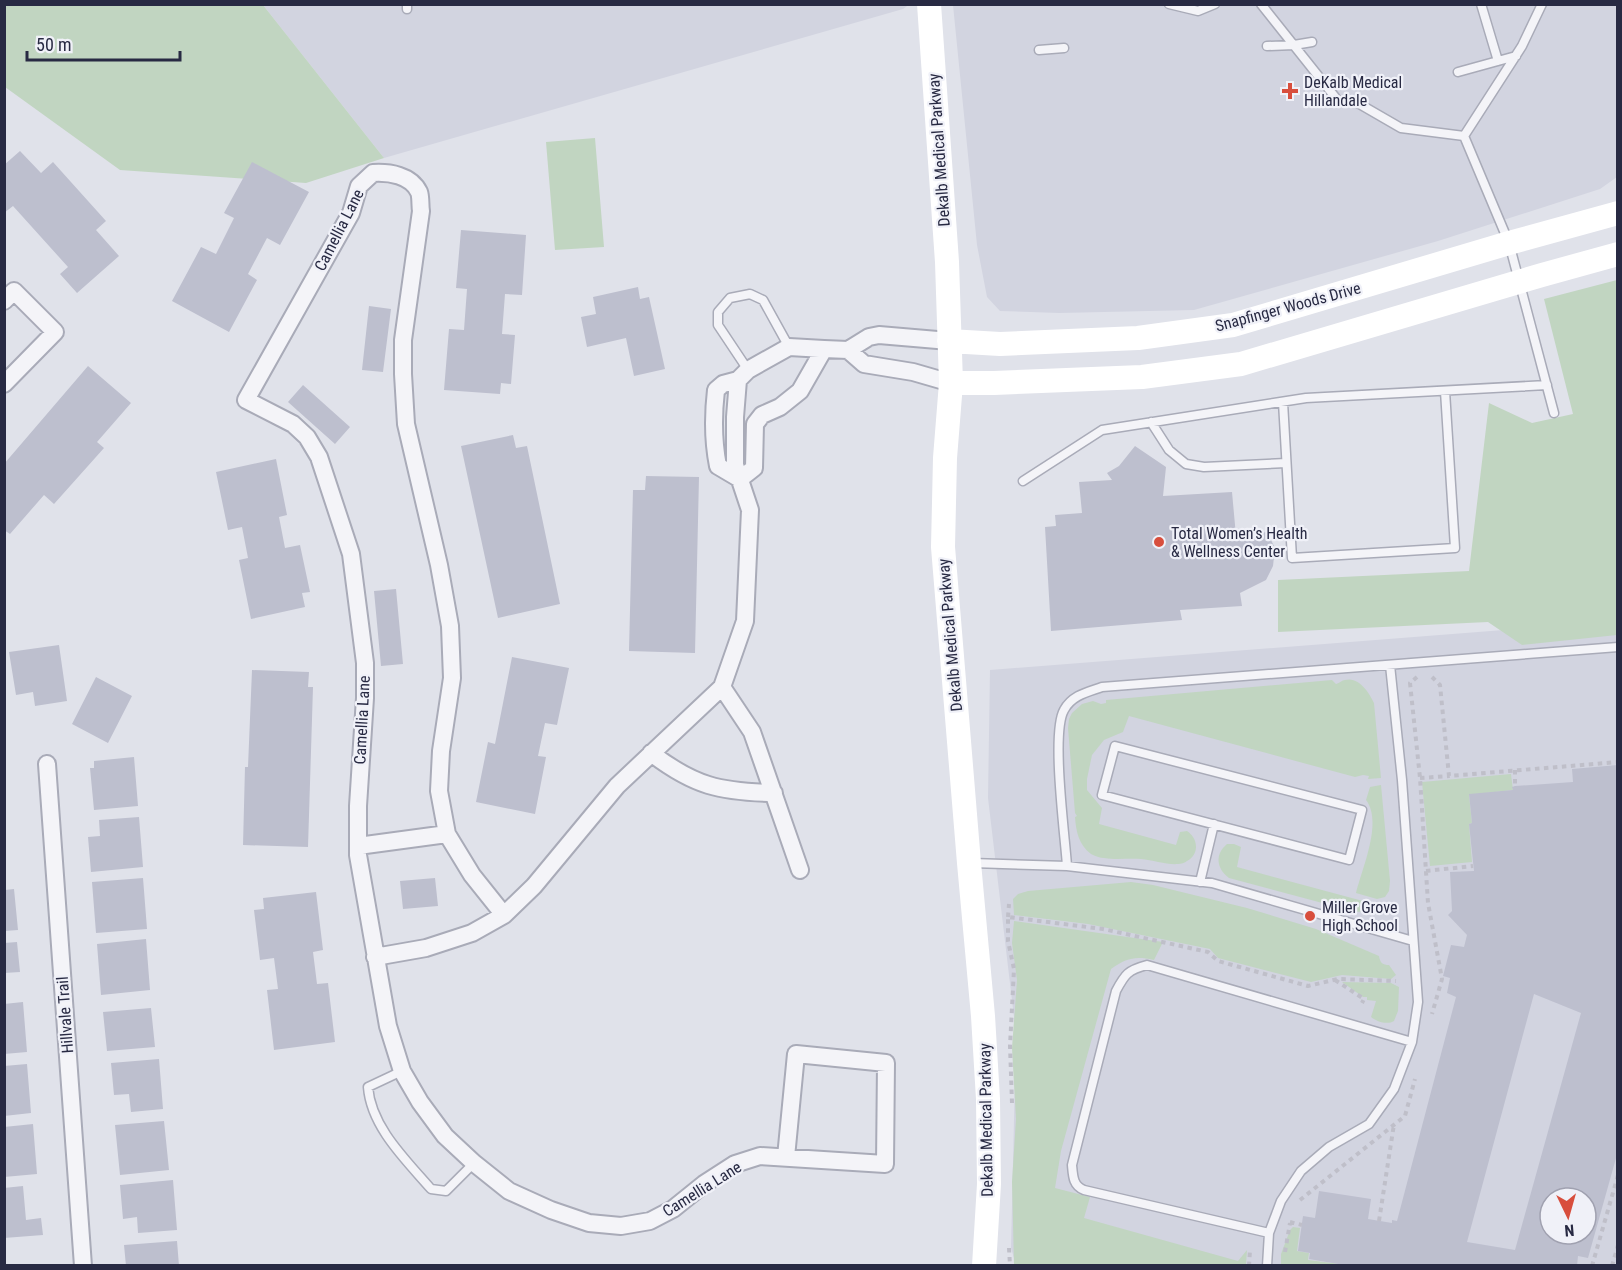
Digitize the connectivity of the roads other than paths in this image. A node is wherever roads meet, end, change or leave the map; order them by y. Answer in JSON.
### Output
{"nodes":[{"id":1,"x":929,"y":4,"type":"edge"},
{"id":2,"x":1169,"y":4,"type":"edge"},
{"id":3,"x":1215,"y":4,"type":"edge"},
{"id":4,"x":1261,"y":4,"type":"edge"},
{"id":5,"x":1481,"y":4,"type":"edge"},
{"id":6,"x":1542,"y":4,"type":"edge"},
{"id":7,"x":1312,"y":42,"type":"dead end"},
{"id":8,"x":1294,"y":45,"type":"junction"},
{"id":9,"x":1267,"y":46,"type":"dead end"},
{"id":10,"x":1064,"y":48,"type":"dead end"},
{"id":11,"x":1039,"y":50,"type":"dead end"},
{"id":12,"x":1516,"y":56,"type":"junction"},
{"id":13,"x":1498,"y":61,"type":"junction"},
{"id":14,"x":1458,"y":72,"type":"dead end"},
{"id":15,"x":1464,"y":136,"type":"junction"},
{"id":16,"x":1617,"y":213,"type":"edge"},
{"id":17,"x":1509,"y":243,"type":"junction"},
{"id":18,"x":1617,"y":254,"type":"edge"},
{"id":19,"x":1520,"y":281,"type":"junction"},
{"id":20,"x":4,"y":301,"type":"edge"},
{"id":21,"x":950,"y":341,"type":"junction"},
{"id":22,"x":789,"y":347,"type":"junction"},
{"id":23,"x":824,"y":349,"type":"junction"},
{"id":24,"x":848,"y":350,"type":"junction"},
{"id":25,"x":743,"y":375,"type":"junction"},
{"id":26,"x":951,"y":382,"type":"junction"},
{"id":27,"x":4,"y":384,"type":"edge"},
{"id":28,"x":1547,"y":385,"type":"junction"},
{"id":29,"x":1445,"y":391,"type":"junction"},
{"id":30,"x":1282,"y":402,"type":"junction"},
{"id":31,"x":1554,"y":413,"type":"dead end"},
{"id":32,"x":1151,"y":422,"type":"junction"},
{"id":33,"x":714,"y":423,"type":"junction"},
{"id":34,"x":735,"y":424,"type":"junction"},
{"id":35,"x":755,"y":424,"type":"junction"},
{"id":36,"x":1286,"y":463,"type":"junction"},
{"id":37,"x":740,"y":479,"type":"junction"},
{"id":38,"x":1023,"y":481,"type":"dead end"},
{"id":39,"x":1617,"y":647,"type":"edge"},
{"id":40,"x":1390,"y":665,"type":"junction"},
{"id":41,"x":722,"y":687,"type":"junction"},
{"id":42,"x":651,"y":753,"type":"junction"},
{"id":43,"x":47,"y":764,"type":"dead end"},
{"id":44,"x":774,"y":793,"type":"junction"},
{"id":45,"x":1214,"y":824,"type":"junction"},
{"id":46,"x":447,"y":834,"type":"junction"},
{"id":47,"x":358,"y":846,"type":"junction"},
{"id":48,"x":969,"y":863,"type":"junction"},
{"id":49,"x":1067,"y":866,"type":"junction"},
{"id":50,"x":800,"y":870,"type":"dead end"},
{"id":51,"x":1200,"y":882,"type":"junction"},
{"id":52,"x":504,"y":915,"type":"junction"},
{"id":53,"x":1413,"y":941,"type":"junction"},
{"id":54,"x":375,"y":957,"type":"junction"},
{"id":55,"x":1412,"y":1042,"type":"junction"},
{"id":56,"x":402,"y":1071,"type":"junction"},
{"id":57,"x":786,"y":1158,"type":"junction"},
{"id":58,"x":474,"y":1163,"type":"junction"},
{"id":59,"x":1269,"y":1233,"type":"junction"},
{"id":60,"x":83,"y":1266,"type":"edge"},
{"id":61,"x":984,"y":1266,"type":"edge"},
{"id":62,"x":1267,"y":1266,"type":"edge"}],
"edges":[{"from":1,"to":21,"type":"main road","name":"Dekalb Medical Parkway"},
{"from":2,"to":3,"type":"lane"},
{"from":4,"to":8,"type":"lane"},
{"from":5,"to":13,"type":"lane"},
{"from":6,"to":12,"type":"lane"},
{"from":7,"to":8,"type":"lane"},
{"from":8,"to":9,"type":"lane"},
{"from":8,"to":15,"type":"lane"},
{"from":10,"to":11,"type":"lane"},
{"from":12,"to":13,"type":"lane"},
{"from":12,"to":15,"type":"lane"},
{"from":13,"to":14,"type":"lane"},
{"from":15,"to":17,"type":"lane"},
{"from":16,"to":17,"type":"main road","name":"Snapfinger Woods Drive"},
{"from":17,"to":19,"type":"lane"},
{"from":17,"to":21,"type":"main road","name":"Snapfinger Woods Drive"},
{"from":18,"to":19,"type":"main road"},
{"from":19,"to":26,"type":"main road"},
{"from":19,"to":28,"type":"lane"},
{"from":20,"to":27,"type":"street"},
{"from":21,"to":24,"type":"street"},
{"from":21,"to":26,"type":"main road","name":"Dekalb Medical Parkway"},
{"from":22,"to":23,"type":"street"},
{"from":22,"to":25,"type":"street"},
{"from":22,"to":25,"type":"lane"},
{"from":23,"to":24,"type":"street"},
{"from":23,"to":35,"type":"street"},
{"from":24,"to":26,"type":"street"},
{"from":25,"to":33,"type":"street"},
{"from":25,"to":34,"type":"street"},
{"from":26,"to":48,"type":"main road","name":"Dekalb Medical Parkway"},
{"from":28,"to":29,"type":"lane"},
{"from":28,"to":31,"type":"lane"},
{"from":29,"to":30,"type":"lane"},
{"from":29,"to":36,"type":"lane"},
{"from":30,"to":32,"type":"lane"},
{"from":30,"to":36,"type":"lane"},
{"from":32,"to":36,"type":"lane"},
{"from":32,"to":38,"type":"lane"},
{"from":33,"to":34,"type":"street"},
{"from":33,"to":37,"type":"street"},
{"from":34,"to":35,"type":"street"},
{"from":34,"to":37,"type":"street"},
{"from":35,"to":37,"type":"street"},
{"from":37,"to":41,"type":"street"},
{"from":39,"to":40,"type":"lane"},
{"from":40,"to":49,"type":"lane"},
{"from":40,"to":53,"type":"lane"},
{"from":41,"to":42,"type":"street"},
{"from":41,"to":44,"type":"street"},
{"from":42,"to":44,"type":"street"},
{"from":42,"to":52,"type":"street"},
{"from":43,"to":60,"type":"street","name":"Hillvale Trail"},
{"from":44,"to":50,"type":"street"},
{"from":45,"to":45,"type":"lane"},
{"from":45,"to":51,"type":"lane"},
{"from":46,"to":47,"type":"street"},
{"from":46,"to":47,"type":"street","name":"Camellia Lane"},
{"from":46,"to":52,"type":"street","name":"Camellia Lane"},
{"from":47,"to":54,"type":"street","name":"Camellia Lane"},
{"from":48,"to":49,"type":"lane"},
{"from":48,"to":61,"type":"main road","name":"Dekalb Medical Parkway"},
{"from":49,"to":51,"type":"lane"},
{"from":51,"to":53,"type":"lane"},
{"from":52,"to":54,"type":"street"},
{"from":53,"to":55,"type":"lane"},
{"from":54,"to":56,"type":"street","name":"Camellia Lane"},
{"from":55,"to":59,"type":"lane"},
{"from":55,"to":59,"type":"lane"},
{"from":56,"to":58,"type":"street","name":"Camellia Lane"},
{"from":56,"to":58,"type":"lane"},
{"from":57,"to":57,"type":"street","name":"Camellia Lane"},
{"from":57,"to":58,"type":"street","name":"Camellia Lane"},
{"from":59,"to":62,"type":"lane"}]}
